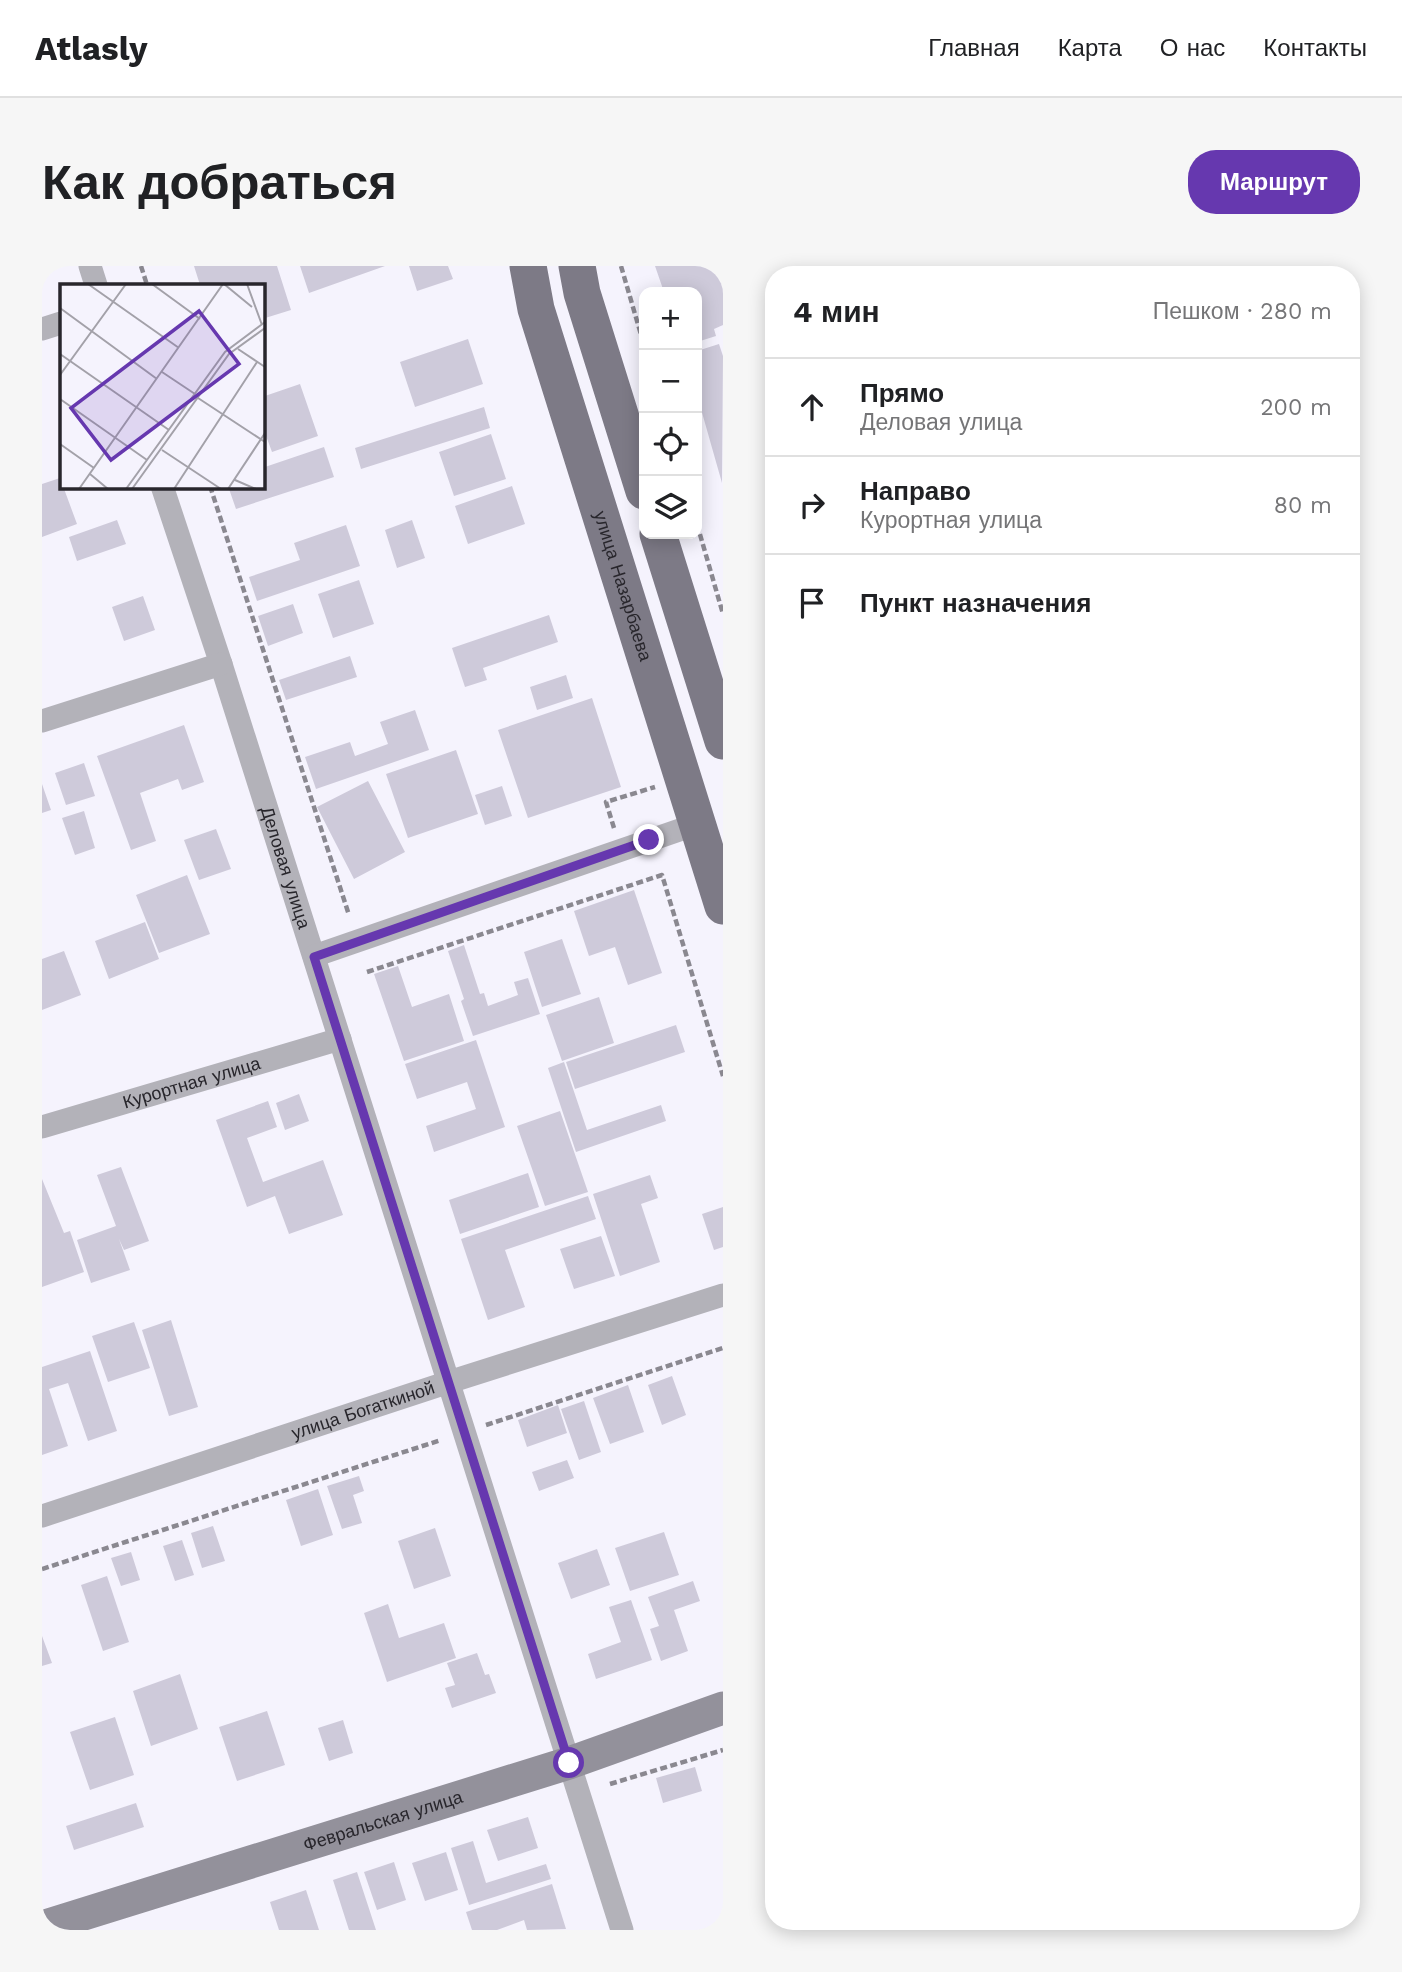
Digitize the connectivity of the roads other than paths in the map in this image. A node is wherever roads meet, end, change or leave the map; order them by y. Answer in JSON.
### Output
{"nodes":[{"id":1,"x":90,"y":266,"type":"edge"},
{"id":2,"x":528,"y":266,"type":"edge"},
{"id":3,"x":578,"y":266,"type":"edge"},
{"id":4,"x":96,"y":284,"type":"edge"},
{"id":5,"x":60,"y":323,"type":"edge"},
{"id":6,"x":42,"y":329,"type":"edge"},
{"id":7,"x":639,"y":476,"type":"edge"},
{"id":8,"x":163,"y":488,"type":"edge"},
{"id":9,"x":660,"y":539,"type":"edge"},
{"id":10,"x":221,"y":664,"type":"junction"},
{"id":11,"x":42,"y":722,"type":"edge"},
{"id":12,"x":723,"y":741,"type":"edge"},
{"id":13,"x":697,"y":824,"type":"junction"},
{"id":14,"x":723,"y":906,"type":"edge"},
{"id":15,"x":314,"y":957,"type":"junction"},
{"id":16,"x":340,"y":1039,"type":"junction"},
{"id":17,"x":42,"y":1127,"type":"edge"},
{"id":18,"x":723,"y":1295,"type":"edge"},
{"id":19,"x":449,"y":1382,"type":"junction"},
{"id":20,"x":42,"y":1516,"type":"edge"},
{"id":21,"x":723,"y":1708,"type":"edge"},
{"id":22,"x":574,"y":1778,"type":"junction"},
{"id":23,"x":42,"y":1927,"type":"edge"},
{"id":24,"x":622,"y":1930,"type":"edge"}],
"edges":[{"from":1,"to":4,"type":"street"},
{"from":2,"to":13,"type":"main road","name":"улица Назарбаева"},
{"from":3,"to":7,"type":"main road"},
{"from":5,"to":6,"type":"street"},
{"from":8,"to":10,"type":"street","name":"Деловая улица"},
{"from":9,"to":12,"type":"main road"},
{"from":10,"to":11,"type":"street"},
{"from":10,"to":15,"type":"street","name":"Деловая улица"},
{"from":13,"to":14,"type":"main road","name":"улица Назарбаева"},
{"from":13,"to":15,"type":"street"},
{"from":15,"to":16,"type":"street","name":"Деловая улица"},
{"from":16,"to":17,"type":"street","name":"Курортная улица"},
{"from":16,"to":19,"type":"street","name":"Деловая улица"},
{"from":18,"to":19,"type":"street","name":"улица Богаткиной"},
{"from":19,"to":20,"type":"street","name":"улица Богаткиной"},
{"from":19,"to":22,"type":"street","name":"Деловая улица"},
{"from":21,"to":22,"type":"street","name":"Февральская улица"},
{"from":22,"to":23,"type":"street","name":"Февральская улица"},
{"from":22,"to":24,"type":"street","name":"Деловая улица"}]}
